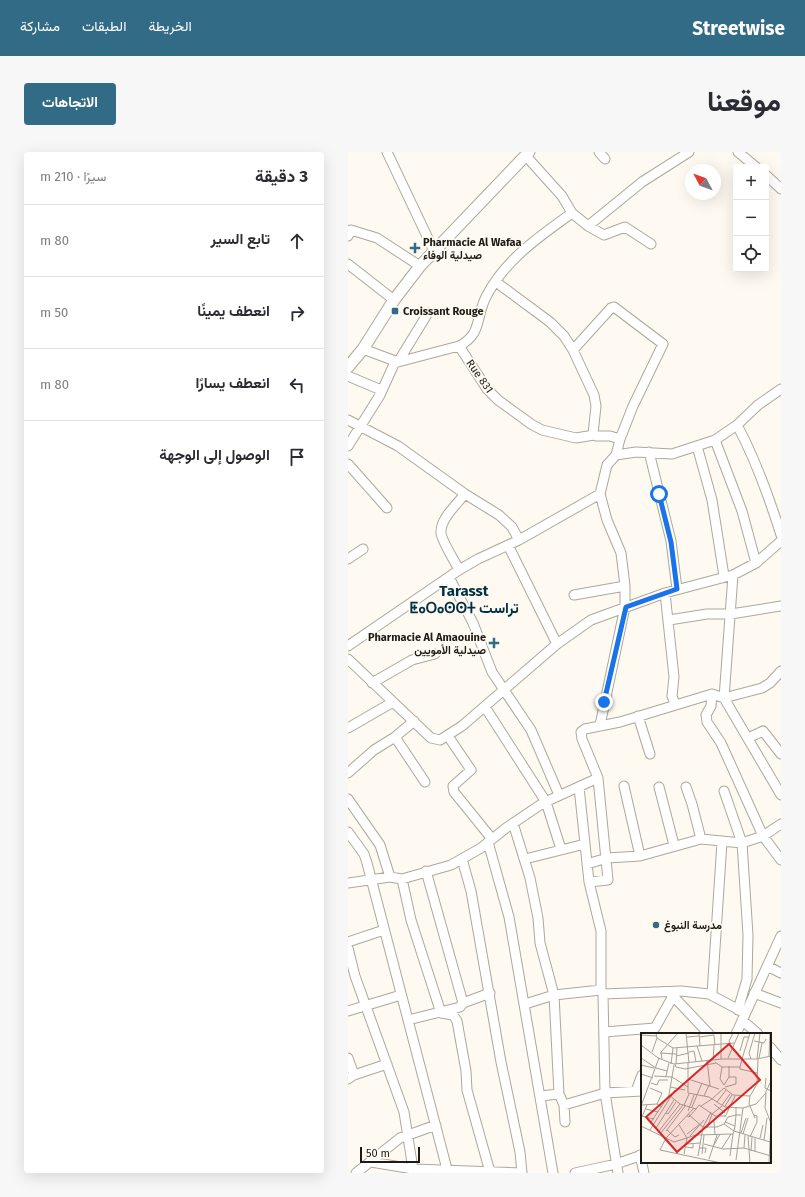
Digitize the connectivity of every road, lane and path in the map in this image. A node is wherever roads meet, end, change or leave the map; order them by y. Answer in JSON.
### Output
{"nodes":[{"id":1,"x":398,"y":152,"type":"edge"},
{"id":2,"x":690,"y":152,"type":"edge"},
{"id":3,"x":738,"y":152,"type":"edge"},
{"id":4,"x":528,"y":154,"type":"edge"},
{"id":5,"x":388,"y":155,"type":"edge"},
{"id":6,"x":752,"y":164,"type":"edge"},
{"id":7,"x":769,"y":178,"type":"edge"},
{"id":8,"x":781,"y":189,"type":"edge"},
{"id":9,"x":572,"y":213,"type":"junction"},
{"id":10,"x":588,"y":226,"type":"junction"},
{"id":11,"x":349,"y":232,"type":"edge"},
{"id":12,"x":651,"y":244,"type":"dead end"},
{"id":13,"x":434,"y":251,"type":"junction"},
{"id":14,"x":348,"y":264,"type":"edge"},
{"id":15,"x":420,"y":266,"type":"junction"},
{"id":16,"x":496,"y":282,"type":"junction"},
{"id":17,"x":394,"y":300,"type":"junction"},
{"id":18,"x":428,"y":313,"type":"dead end"},
{"id":19,"x":459,"y":346,"type":"junction"},
{"id":20,"x":362,"y":349,"type":"junction"},
{"id":21,"x":574,"y":350,"type":"junction"},
{"id":22,"x":397,"y":362,"type":"junction"},
{"id":23,"x":349,"y":363,"type":"edge"},
{"id":24,"x":348,"y":376,"type":"edge"},
{"id":25,"x":781,"y":389,"type":"edge"},
{"id":26,"x":381,"y":390,"type":"junction"},
{"id":27,"x":348,"y":420,"type":"edge"},
{"id":28,"x":737,"y":426,"type":"junction"},
{"id":29,"x":360,"y":427,"type":"junction"},
{"id":30,"x":594,"y":435,"type":"junction"},
{"id":31,"x":620,"y":439,"type":"junction"},
{"id":32,"x":715,"y":440,"type":"junction"},
{"id":33,"x":348,"y":446,"type":"edge"},
{"id":34,"x":697,"y":446,"type":"junction"},
{"id":35,"x":649,"y":452,"type":"junction"},
{"id":36,"x":616,"y":455,"type":"junction"},
{"id":37,"x":348,"y":464,"type":"edge"},
{"id":38,"x":465,"y":494,"type":"junction"},
{"id":39,"x":600,"y":494,"type":"junction"},
{"id":40,"x":387,"y":508,"type":"dead end"},
{"id":41,"x":781,"y":535,"type":"edge"},
{"id":42,"x":519,"y":540,"type":"junction"},
{"id":43,"x":781,"y":541,"type":"edge"},
{"id":44,"x":508,"y":545,"type":"junction"},
{"id":45,"x":363,"y":549,"type":"dead end"},
{"id":46,"x":348,"y":559,"type":"edge"},
{"id":47,"x":756,"y":563,"type":"junction"},
{"id":48,"x":459,"y":570,"type":"junction"},
{"id":49,"x":729,"y":575,"type":"junction"},
{"id":50,"x":449,"y":577,"type":"junction"},
{"id":51,"x":625,"y":586,"type":"junction"},
{"id":52,"x":677,"y":589,"type":"junction"},
{"id":53,"x":665,"y":593,"type":"junction"},
{"id":54,"x":574,"y":595,"type":"dead end"},
{"id":55,"x":781,"y":606,"type":"edge"},
{"id":56,"x":626,"y":607,"type":"junction"},
{"id":57,"x":731,"y":614,"type":"junction"},
{"id":58,"x":669,"y":620,"type":"junction"},
{"id":59,"x":557,"y":644,"type":"junction"},
{"id":60,"x":348,"y":646,"type":"edge"},
{"id":61,"x":435,"y":654,"type":"dead end"},
{"id":62,"x":348,"y":659,"type":"edge"},
{"id":63,"x":781,"y":671,"type":"edge"},
{"id":64,"x":372,"y":683,"type":"junction"},
{"id":65,"x":504,"y":691,"type":"junction"},
{"id":66,"x":712,"y":694,"type":"junction"},
{"id":67,"x":724,"y":698,"type":"junction"},
{"id":68,"x":393,"y":702,"type":"junction"},
{"id":69,"x":675,"y":704,"type":"junction"},
{"id":70,"x":485,"y":707,"type":"junction"},
{"id":71,"x":638,"y":716,"type":"junction"},
{"id":72,"x":414,"y":721,"type":"junction"},
{"id":73,"x":600,"y":725,"type":"junction"},
{"id":74,"x":348,"y":728,"type":"edge"},
{"id":75,"x":448,"y":736,"type":"junction"},
{"id":76,"x":395,"y":737,"type":"junction"},
{"id":77,"x":748,"y":738,"type":"junction"},
{"id":78,"x":650,"y":754,"type":"dead end"},
{"id":79,"x":781,"y":754,"type":"edge"},
{"id":80,"x":348,"y":773,"type":"edge"},
{"id":81,"x":598,"y":778,"type":"junction"},
{"id":82,"x":425,"y":782,"type":"dead end"},
{"id":83,"x":624,"y":786,"type":"dead end"},
{"id":84,"x":579,"y":787,"type":"junction"},
{"id":85,"x":659,"y":787,"type":"dead end"},
{"id":86,"x":686,"y":787,"type":"dead end"},
{"id":87,"x":724,"y":791,"type":"dead end"},
{"id":88,"x":559,"y":795,"type":"junction"},
{"id":89,"x":781,"y":795,"type":"edge"},
{"id":90,"x":348,"y":799,"type":"edge"},
{"id":91,"x":546,"y":802,"type":"junction"},
{"id":92,"x":513,"y":823,"type":"junction"},
{"id":93,"x":781,"y":824,"type":"edge"},
{"id":94,"x":348,"y":832,"type":"edge"},
{"id":95,"x":763,"y":836,"type":"junction"},
{"id":96,"x":701,"y":839,"type":"junction"},
{"id":97,"x":490,"y":841,"type":"junction"},
{"id":98,"x":722,"y":842,"type":"junction"},
{"id":99,"x":742,"y":843,"type":"junction"},
{"id":100,"x":585,"y":844,"type":"junction"},
{"id":101,"x":674,"y":845,"type":"junction"},
{"id":102,"x":561,"y":849,"type":"junction"},
{"id":103,"x":640,"y":856,"type":"junction"},
{"id":104,"x":607,"y":858,"type":"junction"},
{"id":105,"x":462,"y":859,"type":"junction"},
{"id":106,"x":525,"y":859,"type":"junction"},
{"id":107,"x":781,"y":860,"type":"edge"},
{"id":108,"x":587,"y":864,"type":"junction"},
{"id":109,"x":426,"y":872,"type":"junction"},
{"id":110,"x":390,"y":877,"type":"junction"},
{"id":111,"x":402,"y":878,"type":"junction"},
{"id":112,"x":370,"y":879,"type":"junction"},
{"id":113,"x":589,"y":882,"type":"junction"},
{"id":114,"x":348,"y":883,"type":"edge"},
{"id":115,"x":384,"y":930,"type":"junction"},
{"id":116,"x":781,"y":936,"type":"edge"},
{"id":117,"x":348,"y":942,"type":"edge"},
{"id":118,"x":348,"y":948,"type":"edge"},
{"id":119,"x":766,"y":966,"type":"junction"},
{"id":120,"x":781,"y":973,"type":"edge"},
{"id":121,"x":351,"y":977,"type":"edge"},
{"id":122,"x":602,"y":992,"type":"junction"},
{"id":123,"x":490,"y":993,"type":"junction"},
{"id":124,"x":754,"y":993,"type":"junction"},
{"id":125,"x":673,"y":994,"type":"junction"},
{"id":126,"x":712,"y":994,"type":"junction"},
{"id":127,"x":401,"y":995,"type":"junction"},
{"id":128,"x":554,"y":995,"type":"junction"},
{"id":129,"x":781,"y":1003,"type":"edge"},
{"id":130,"x":367,"y":1004,"type":"junction"},
{"id":131,"x":463,"y":1004,"type":"junction"},
{"id":132,"x":525,"y":1004,"type":"junction"},
{"id":133,"x":348,"y":1011,"type":"edge"},
{"id":134,"x":441,"y":1013,"type":"junction"},
{"id":135,"x":742,"y":1014,"type":"junction"},
{"id":136,"x":408,"y":1020,"type":"junction"},
{"id":137,"x":654,"y":1031,"type":"edge"},
{"id":138,"x":604,"y":1032,"type":"junction"},
{"id":139,"x":708,"y":1033,"type":"edge"},
{"id":140,"x":736,"y":1033,"type":"edge"},
{"id":141,"x":757,"y":1033,"type":"edge"},
{"id":142,"x":771,"y":1048,"type":"edge"},
{"id":143,"x":780,"y":1056,"type":"edge"},
{"id":144,"x":348,"y":1058,"type":"edge"},
{"id":145,"x":387,"y":1064,"type":"junction"},
{"id":146,"x":351,"y":1077,"type":"edge"},
{"id":147,"x":641,"y":1080,"type":"edge"},
{"id":148,"x":639,"y":1091,"type":"edge"},
{"id":149,"x":560,"y":1094,"type":"junction"},
{"id":150,"x":605,"y":1094,"type":"junction"},
{"id":151,"x":540,"y":1096,"type":"junction"},
{"id":152,"x":564,"y":1105,"type":"junction"},
{"id":153,"x":565,"y":1122,"type":"dead end"},
{"id":154,"x":436,"y":1125,"type":"junction"},
{"id":155,"x":409,"y":1134,"type":"junction"},
{"id":156,"x":641,"y":1155,"type":"edge"},
{"id":157,"x":371,"y":1162,"type":"junction"},
{"id":158,"x":642,"y":1163,"type":"edge"},
{"id":159,"x":617,"y":1168,"type":"edge"},
{"id":160,"x":413,"y":1169,"type":"junction"},
{"id":161,"x":448,"y":1171,"type":"edge"},
{"id":162,"x":490,"y":1172,"type":"edge"},
{"id":163,"x":356,"y":1173,"type":"edge"},
{"id":164,"x":522,"y":1173,"type":"edge"},
{"id":165,"x":553,"y":1173,"type":"edge"},
{"id":166,"x":575,"y":1173,"type":"edge"},
{"id":167,"x":644,"y":1173,"type":"edge"}],
"edges":[{"from":1,"to":5,"type":"street"},
{"from":2,"to":10,"type":"street"},
{"from":3,"to":6,"type":"street"},
{"from":4,"to":9,"type":"street"},
{"from":4,"to":13,"type":"street"},
{"from":5,"to":13,"type":"street"},
{"from":7,"to":8,"type":"street"},
{"from":9,"to":10,"type":"street"},
{"from":9,"to":16,"type":"street"},
{"from":10,"to":12,"type":"street"},
{"from":11,"to":15,"type":"street"},
{"from":13,"to":15,"type":"street"},
{"from":14,"to":17,"type":"street"},
{"from":15,"to":17,"type":"street"},
{"from":16,"to":19,"type":"street"},
{"from":16,"to":21,"type":"street"},
{"from":17,"to":20,"type":"street"},
{"from":18,"to":22,"type":"street"},
{"from":19,"to":22,"type":"street"},
{"from":19,"to":30,"type":"street","name":"Rue 831"},
{"from":20,"to":22,"type":"street"},
{"from":20,"to":23,"type":"street"},
{"from":21,"to":30,"type":"street"},
{"from":21,"to":31,"type":"street"},
{"from":22,"to":26,"type":"street"},
{"from":24,"to":26,"type":"street"},
{"from":25,"to":28,"type":"street"},
{"from":26,"to":29,"type":"street"},
{"from":27,"to":29,"type":"street"},
{"from":28,"to":32,"type":"street"},
{"from":28,"to":41,"type":"street"},
{"from":29,"to":33,"type":"street"},
{"from":29,"to":38,"type":"street"},
{"from":30,"to":31,"type":"street","name":"Rue 831"},
{"from":31,"to":36,"type":"street"},
{"from":32,"to":34,"type":"street"},
{"from":32,"to":47,"type":"street"},
{"from":34,"to":35,"type":"street"},
{"from":34,"to":49,"type":"street"},
{"from":35,"to":36,"type":"street"},
{"from":35,"to":52,"type":"street"},
{"from":36,"to":39,"type":"street"},
{"from":37,"to":40,"type":"street"},
{"from":38,"to":42,"type":"street"},
{"from":38,"to":48,"type":"street"},
{"from":39,"to":42,"type":"street"},
{"from":39,"to":51,"type":"street"},
{"from":42,"to":44,"type":"street"},
{"from":43,"to":47,"type":"street"},
{"from":44,"to":48,"type":"street"},
{"from":44,"to":59,"type":"street"},
{"from":45,"to":46,"type":"street"},
{"from":47,"to":49,"type":"street"},
{"from":48,"to":50,"type":"street"},
{"from":49,"to":52,"type":"street"},
{"from":49,"to":57,"type":"street"},
{"from":50,"to":60,"type":"street"},
{"from":50,"to":65,"type":"street"},
{"from":51,"to":54,"type":"street"},
{"from":51,"to":56,"type":"street"},
{"from":52,"to":53,"type":"street"},
{"from":53,"to":56,"type":"street"},
{"from":53,"to":58,"type":"street"},
{"from":55,"to":57,"type":"street"},
{"from":56,"to":59,"type":"street"},
{"from":56,"to":73,"type":"street"},
{"from":57,"to":58,"type":"street"},
{"from":57,"to":67,"type":"street"},
{"from":58,"to":69,"type":"street"},
{"from":59,"to":65,"type":"street"},
{"from":61,"to":64,"type":"street"},
{"from":62,"to":64,"type":"street"},
{"from":63,"to":67,"type":"street"},
{"from":64,"to":68,"type":"street"},
{"from":65,"to":70,"type":"street"},
{"from":65,"to":88,"type":"street"},
{"from":66,"to":67,"type":"street"},
{"from":66,"to":69,"type":"street"},
{"from":66,"to":95,"type":"street"},
{"from":67,"to":77,"type":"street"},
{"from":68,"to":72,"type":"street"},
{"from":68,"to":74,"type":"street"},
{"from":69,"to":71,"type":"street"},
{"from":70,"to":75,"type":"street"},
{"from":70,"to":91,"type":"street"},
{"from":71,"to":73,"type":"street"},
{"from":71,"to":78,"type":"street"},
{"from":72,"to":75,"type":"street"},
{"from":72,"to":76,"type":"street"},
{"from":73,"to":81,"type":"street"},
{"from":75,"to":97,"type":"street"},
{"from":76,"to":80,"type":"street"},
{"from":76,"to":82,"type":"street"},
{"from":77,"to":79,"type":"street"},
{"from":77,"to":89,"type":"street"},
{"from":81,"to":84,"type":"street"},
{"from":81,"to":104,"type":"street"},
{"from":83,"to":103,"type":"street"},
{"from":84,"to":88,"type":"street"},
{"from":84,"to":100,"type":"street"},
{"from":85,"to":101,"type":"street"},
{"from":86,"to":96,"type":"street"},
{"from":87,"to":99,"type":"street"},
{"from":88,"to":91,"type":"street"},
{"from":90,"to":110,"type":"street"},
{"from":91,"to":92,"type":"street"},
{"from":91,"to":102,"type":"street"},
{"from":92,"to":97,"type":"street"},
{"from":92,"to":106,"type":"street"},
{"from":93,"to":95,"type":"street"},
{"from":94,"to":112,"type":"street"},
{"from":95,"to":99,"type":"street"},
{"from":95,"to":107,"type":"street"},
{"from":96,"to":98,"type":"street"},
{"from":96,"to":101,"type":"street"},
{"from":97,"to":105,"type":"street"},
{"from":97,"to":132,"type":"street"},
{"from":98,"to":99,"type":"street"},
{"from":98,"to":126,"type":"street"},
{"from":99,"to":135,"type":"street"},
{"from":100,"to":102,"type":"street"},
{"from":100,"to":108,"type":"street"},
{"from":101,"to":103,"type":"street"},
{"from":102,"to":106,"type":"street"},
{"from":103,"to":104,"type":"street"},
{"from":104,"to":108,"type":"street"},
{"from":104,"to":113,"type":"street"},
{"from":105,"to":109,"type":"street"},
{"from":105,"to":123,"type":"street"},
{"from":106,"to":128,"type":"street"},
{"from":108,"to":113,"type":"street"},
{"from":109,"to":111,"type":"street"},
{"from":109,"to":131,"type":"street"},
{"from":110,"to":111,"type":"street"},
{"from":110,"to":112,"type":"street"},
{"from":111,"to":134,"type":"street"},
{"from":112,"to":114,"type":"street"},
{"from":112,"to":115,"type":"street"},
{"from":113,"to":122,"type":"street"},
{"from":115,"to":117,"type":"street"},
{"from":115,"to":127,"type":"street"},
{"from":116,"to":119,"type":"street"},
{"from":118,"to":121,"type":"street"},
{"from":119,"to":120,"type":"street"},
{"from":119,"to":124,"type":"street"},
{"from":121,"to":130,"type":"street"},
{"from":122,"to":125,"type":"street"},
{"from":122,"to":128,"type":"street"},
{"from":122,"to":138,"type":"street"},
{"from":123,"to":131,"type":"street"},
{"from":123,"to":164,"type":"street"},
{"from":124,"to":129,"type":"street"},
{"from":124,"to":135,"type":"street"},
{"from":125,"to":126,"type":"street"},
{"from":125,"to":137,"type":"street"},
{"from":125,"to":139,"type":"street"},
{"from":126,"to":135,"type":"street"},
{"from":127,"to":130,"type":"street"},
{"from":127,"to":136,"type":"street"},
{"from":128,"to":132,"type":"street"},
{"from":128,"to":149,"type":"street"},
{"from":130,"to":133,"type":"street"},
{"from":130,"to":145,"type":"street"},
{"from":131,"to":134,"type":"street"},
{"from":132,"to":151,"type":"street"},
{"from":134,"to":136,"type":"street"},
{"from":134,"to":162,"type":"street"},
{"from":135,"to":140,"type":"street"},
{"from":135,"to":141,"type":"street"},
{"from":136,"to":154,"type":"street"},
{"from":137,"to":138,"type":"street"},
{"from":138,"to":150,"type":"street"},
{"from":142,"to":143,"type":"street"},
{"from":144,"to":146,"type":"street"},
{"from":145,"to":146,"type":"street"},
{"from":145,"to":155,"type":"street"},
{"from":147,"to":148,"type":"street"},
{"from":148,"to":150,"type":"street"},
{"from":149,"to":151,"type":"street"},
{"from":149,"to":152,"type":"street"},
{"from":150,"to":152,"type":"street"},
{"from":150,"to":159,"type":"street"},
{"from":151,"to":165,"type":"street"},
{"from":152,"to":153,"type":"street"},
{"from":154,"to":155,"type":"street"},
{"from":154,"to":161,"type":"street"},
{"from":155,"to":157,"type":"street"},
{"from":155,"to":160,"type":"street"},
{"from":156,"to":159,"type":"street"},
{"from":157,"to":160,"type":"street"},
{"from":157,"to":163,"type":"street"},
{"from":158,"to":167,"type":"street"},
{"from":159,"to":166,"type":"street"},
{"from":160,"to":161,"type":"street"},
{"from":161,"to":162,"type":"street"},
{"from":162,"to":164,"type":"street"}]}
